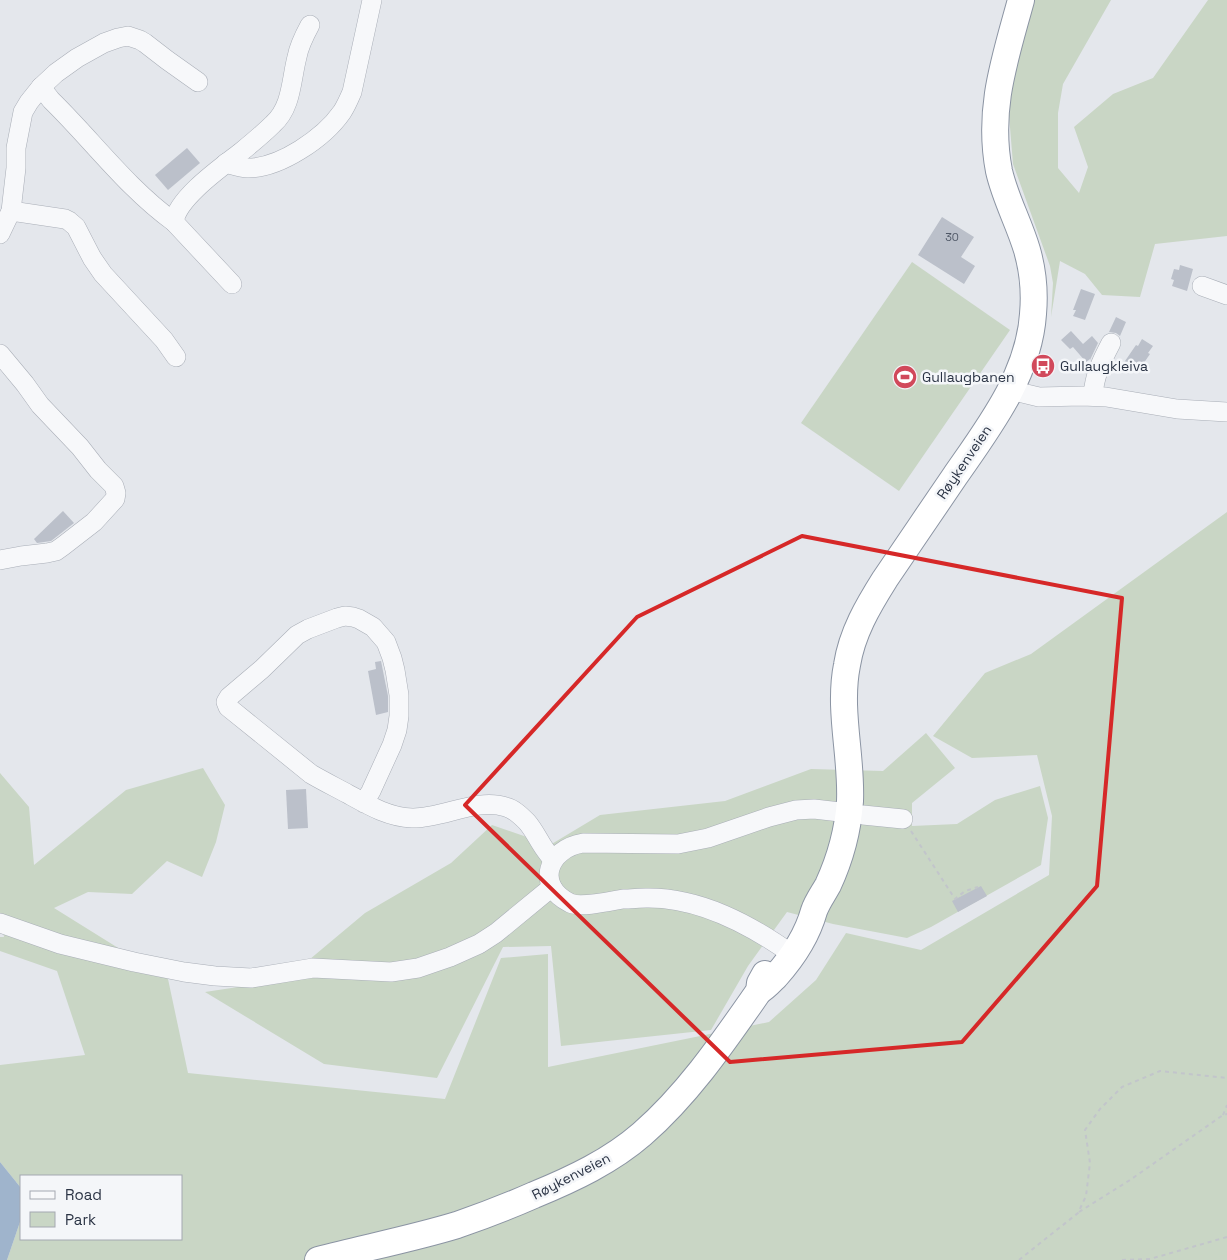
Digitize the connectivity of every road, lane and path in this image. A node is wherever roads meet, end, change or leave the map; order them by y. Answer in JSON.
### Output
{"nodes":[{"id":1,"x":372,"y":0,"type":"edge"},
{"id":2,"x":1021,"y":0,"type":"edge"},
{"id":3,"x":310,"y":25,"type":"dead end"},
{"id":4,"x":198,"y":82,"type":"dead end"},
{"id":5,"x":41,"y":87,"type":"junction"},
{"id":6,"x":226,"y":163,"type":"junction"},
{"id":7,"x":11,"y":211,"type":"junction"},
{"id":8,"x":174,"y":222,"type":"junction"},
{"id":9,"x":0,"y":234,"type":"edge"},
{"id":10,"x":232,"y":284,"type":"dead end"},
{"id":11,"x":1202,"y":286,"type":"dead end"},
{"id":12,"x":1227,"y":295,"type":"edge"},
{"id":13,"x":1111,"y":343,"type":"dead end"},
{"id":14,"x":0,"y":354,"type":"edge"},
{"id":15,"x":176,"y":358,"type":"dead end"},
{"id":16,"x":1010,"y":390,"type":"junction"},
{"id":17,"x":1093,"y":396,"type":"junction"},
{"id":18,"x":1227,"y":412,"type":"edge"},
{"id":19,"x":0,"y":560,"type":"edge"},
{"id":20,"x":364,"y":803,"type":"junction"},
{"id":21,"x":840,"y":812,"type":"dead end"},
{"id":22,"x":863,"y":815,"type":"dead end"},
{"id":23,"x":903,"y":819,"type":"joint"},
{"id":24,"x":553,"y":860,"type":"junction"},
{"id":25,"x":552,"y":887,"type":"junction"},
{"id":26,"x":978,"y":887,"type":"dead end"},
{"id":27,"x":0,"y":923,"type":"edge"},
{"id":28,"x":787,"y":950,"type":"junction"},
{"id":29,"x":1227,"y":1078,"type":"edge"},
{"id":30,"x":1227,"y":1105,"type":"edge"},
{"id":31,"x":1227,"y":1114,"type":"edge"},
{"id":32,"x":1223,"y":1115,"type":"junction"},
{"id":33,"x":1078,"y":1213,"type":"junction"},
{"id":34,"x":1227,"y":1237,"type":"edge"},
{"id":35,"x":318,"y":1260,"type":"edge"},
{"id":36,"x":1019,"y":1260,"type":"edge"},
{"id":37,"x":1122,"y":1260,"type":"edge"}],
"edges":[{"from":1,"to":6,"type":"street"},
{"from":2,"to":16,"type":"highway","name":"Røykenveien"},
{"from":3,"to":6,"type":"street"},
{"from":4,"to":5,"type":"street"},
{"from":5,"to":7,"type":"street"},
{"from":5,"to":8,"type":"street"},
{"from":6,"to":8,"type":"street"},
{"from":7,"to":9,"type":"street"},
{"from":7,"to":15,"type":"street"},
{"from":8,"to":10,"type":"street"},
{"from":11,"to":12,"type":"street"},
{"from":13,"to":17,"type":"street"},
{"from":14,"to":19,"type":"street"},
{"from":16,"to":17,"type":"street"},
{"from":16,"to":28,"type":"highway","name":"Røykenveien"},
{"from":17,"to":18,"type":"street"},
{"from":20,"to":20,"type":"street"},
{"from":20,"to":24,"type":"street"},
{"from":21,"to":24,"type":"street"},
{"from":22,"to":23,"type":"street"},
{"from":23,"to":26,"type":"path"},
{"from":24,"to":25,"type":"street"},
{"from":25,"to":27,"type":"street"},
{"from":25,"to":28,"type":"street"},
{"from":28,"to":35,"type":"highway","name":"Røykenveien"},
{"from":29,"to":33,"type":"path"},
{"from":30,"to":32,"type":"path"},
{"from":31,"to":32,"type":"path"},
{"from":32,"to":33,"type":"path"},
{"from":33,"to":36,"type":"path"},
{"from":34,"to":37,"type":"path"}]}
